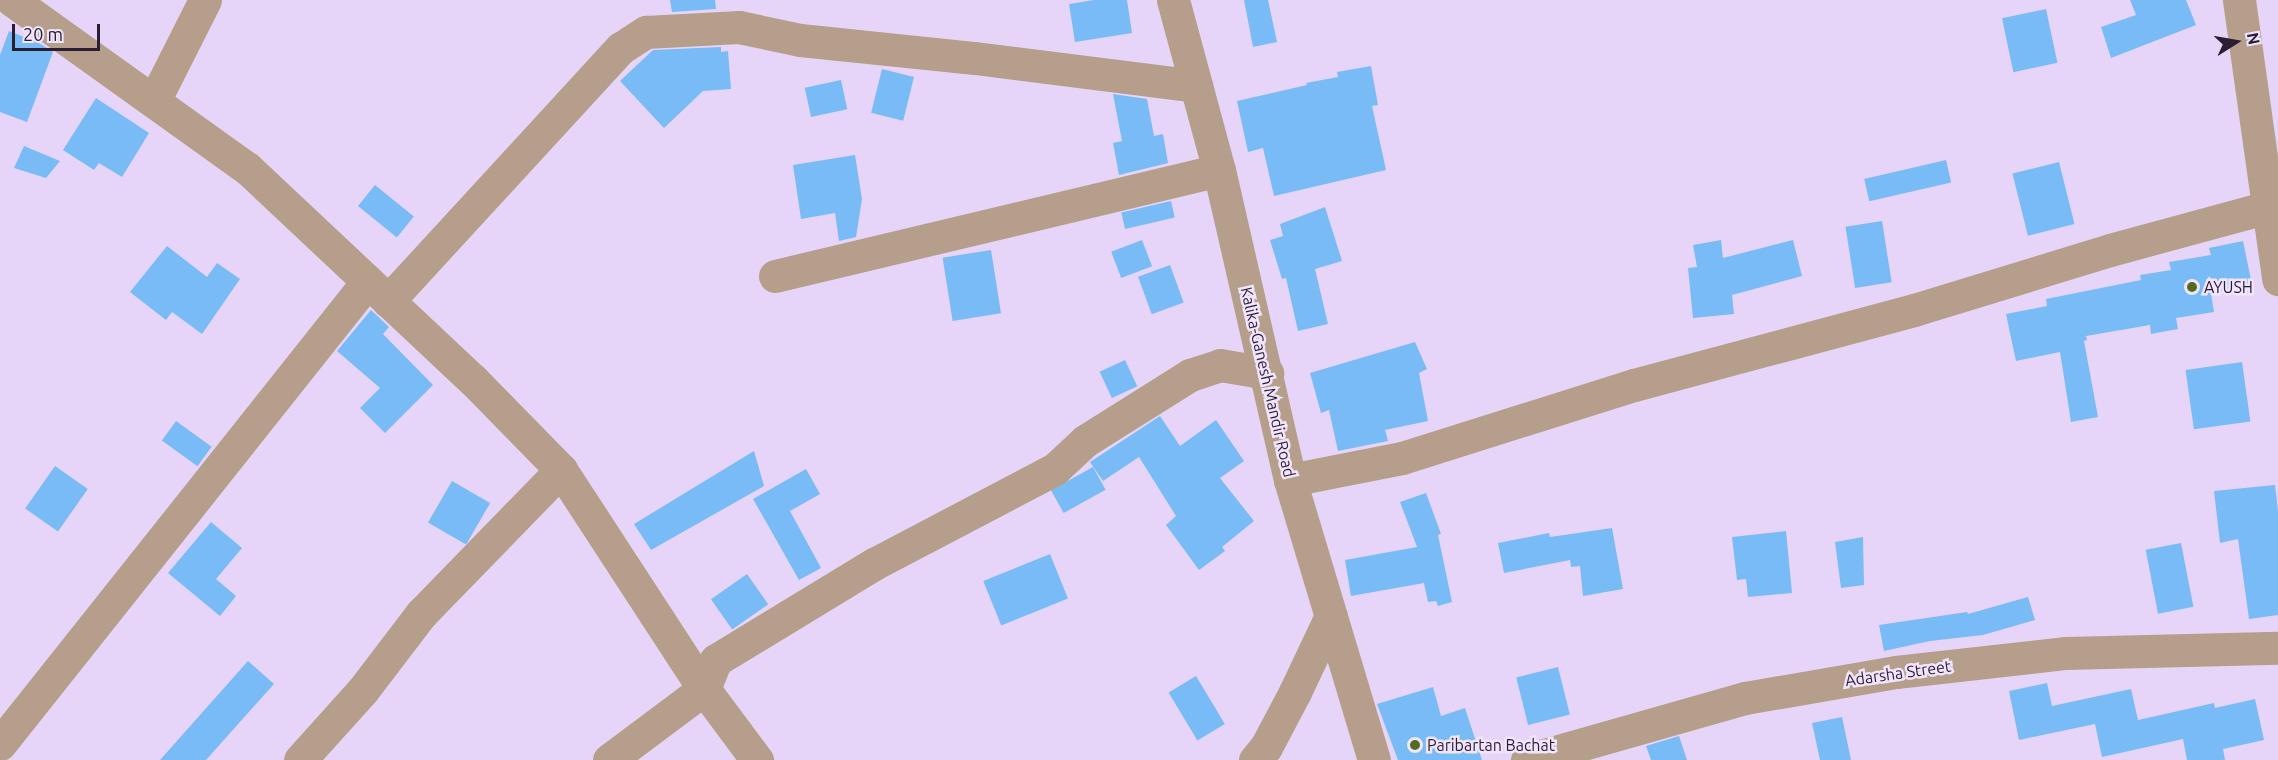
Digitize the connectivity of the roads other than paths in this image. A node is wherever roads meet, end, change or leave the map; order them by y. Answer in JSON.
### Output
{"nodes":[{"id":1,"x":12,"y":0,"type":"edge"},
{"id":2,"x":205,"y":0,"type":"edge"},
{"id":3,"x":1173,"y":0,"type":"edge"},
{"id":4,"x":2240,"y":0,"type":"edge"},
{"id":5,"x":1196,"y":86,"type":"junction"},
{"id":6,"x":154,"y":101,"type":"junction"},
{"id":7,"x":1220,"y":170,"type":"junction"},
{"id":8,"x":2268,"y":207,"type":"junction"},
{"id":9,"x":775,"y":276,"type":"dead end"},
{"id":10,"x":2278,"y":279,"type":"edge"},
{"id":11,"x":378,"y":291,"type":"junction"},
{"id":12,"x":1267,"y":373,"type":"junction"},
{"id":13,"x":561,"y":470,"type":"junction"},
{"id":14,"x":1290,"y":480,"type":"junction"},
{"id":15,"x":1331,"y":616,"type":"junction"},
{"id":16,"x":2278,"y":648,"type":"edge"},
{"id":17,"x":704,"y":689,"type":"junction"},
{"id":18,"x":0,"y":744,"type":"edge"},
{"id":19,"x":1542,"y":758,"type":"edge"},
{"id":20,"x":300,"y":760,"type":"edge"},
{"id":21,"x":609,"y":760,"type":"edge"},
{"id":22,"x":757,"y":760,"type":"edge"},
{"id":23,"x":1255,"y":760,"type":"edge"},
{"id":24,"x":1374,"y":760,"type":"edge"}],
"edges":[{"from":1,"to":6,"type":"street"},
{"from":2,"to":6,"type":"street"},
{"from":3,"to":5,"type":"street","name":"Kalika-Ganesh Mandir Road"},
{"from":4,"to":8,"type":"street"},
{"from":5,"to":7,"type":"street","name":"Kalika-Ganesh Mandir Road"},
{"from":5,"to":11,"type":"street"},
{"from":6,"to":11,"type":"street"},
{"from":7,"to":9,"type":"street"},
{"from":7,"to":12,"type":"street","name":"Kalika-Ganesh Mandir Road"},
{"from":8,"to":10,"type":"street"},
{"from":8,"to":14,"type":"street"},
{"from":11,"to":13,"type":"street"},
{"from":11,"to":18,"type":"street"},
{"from":12,"to":14,"type":"street","name":"Kalika-Ganesh Mandir Road"},
{"from":12,"to":17,"type":"street"},
{"from":13,"to":17,"type":"street"},
{"from":13,"to":20,"type":"street"},
{"from":14,"to":15,"type":"street","name":"Kalika-Ganesh Mandir Road"},
{"from":15,"to":23,"type":"street"},
{"from":15,"to":24,"type":"street","name":"Kalika-Ganesh Mandir Road"},
{"from":16,"to":19,"type":"street","name":"Adarsha Street"},
{"from":17,"to":21,"type":"street"},
{"from":17,"to":22,"type":"street"}]}
